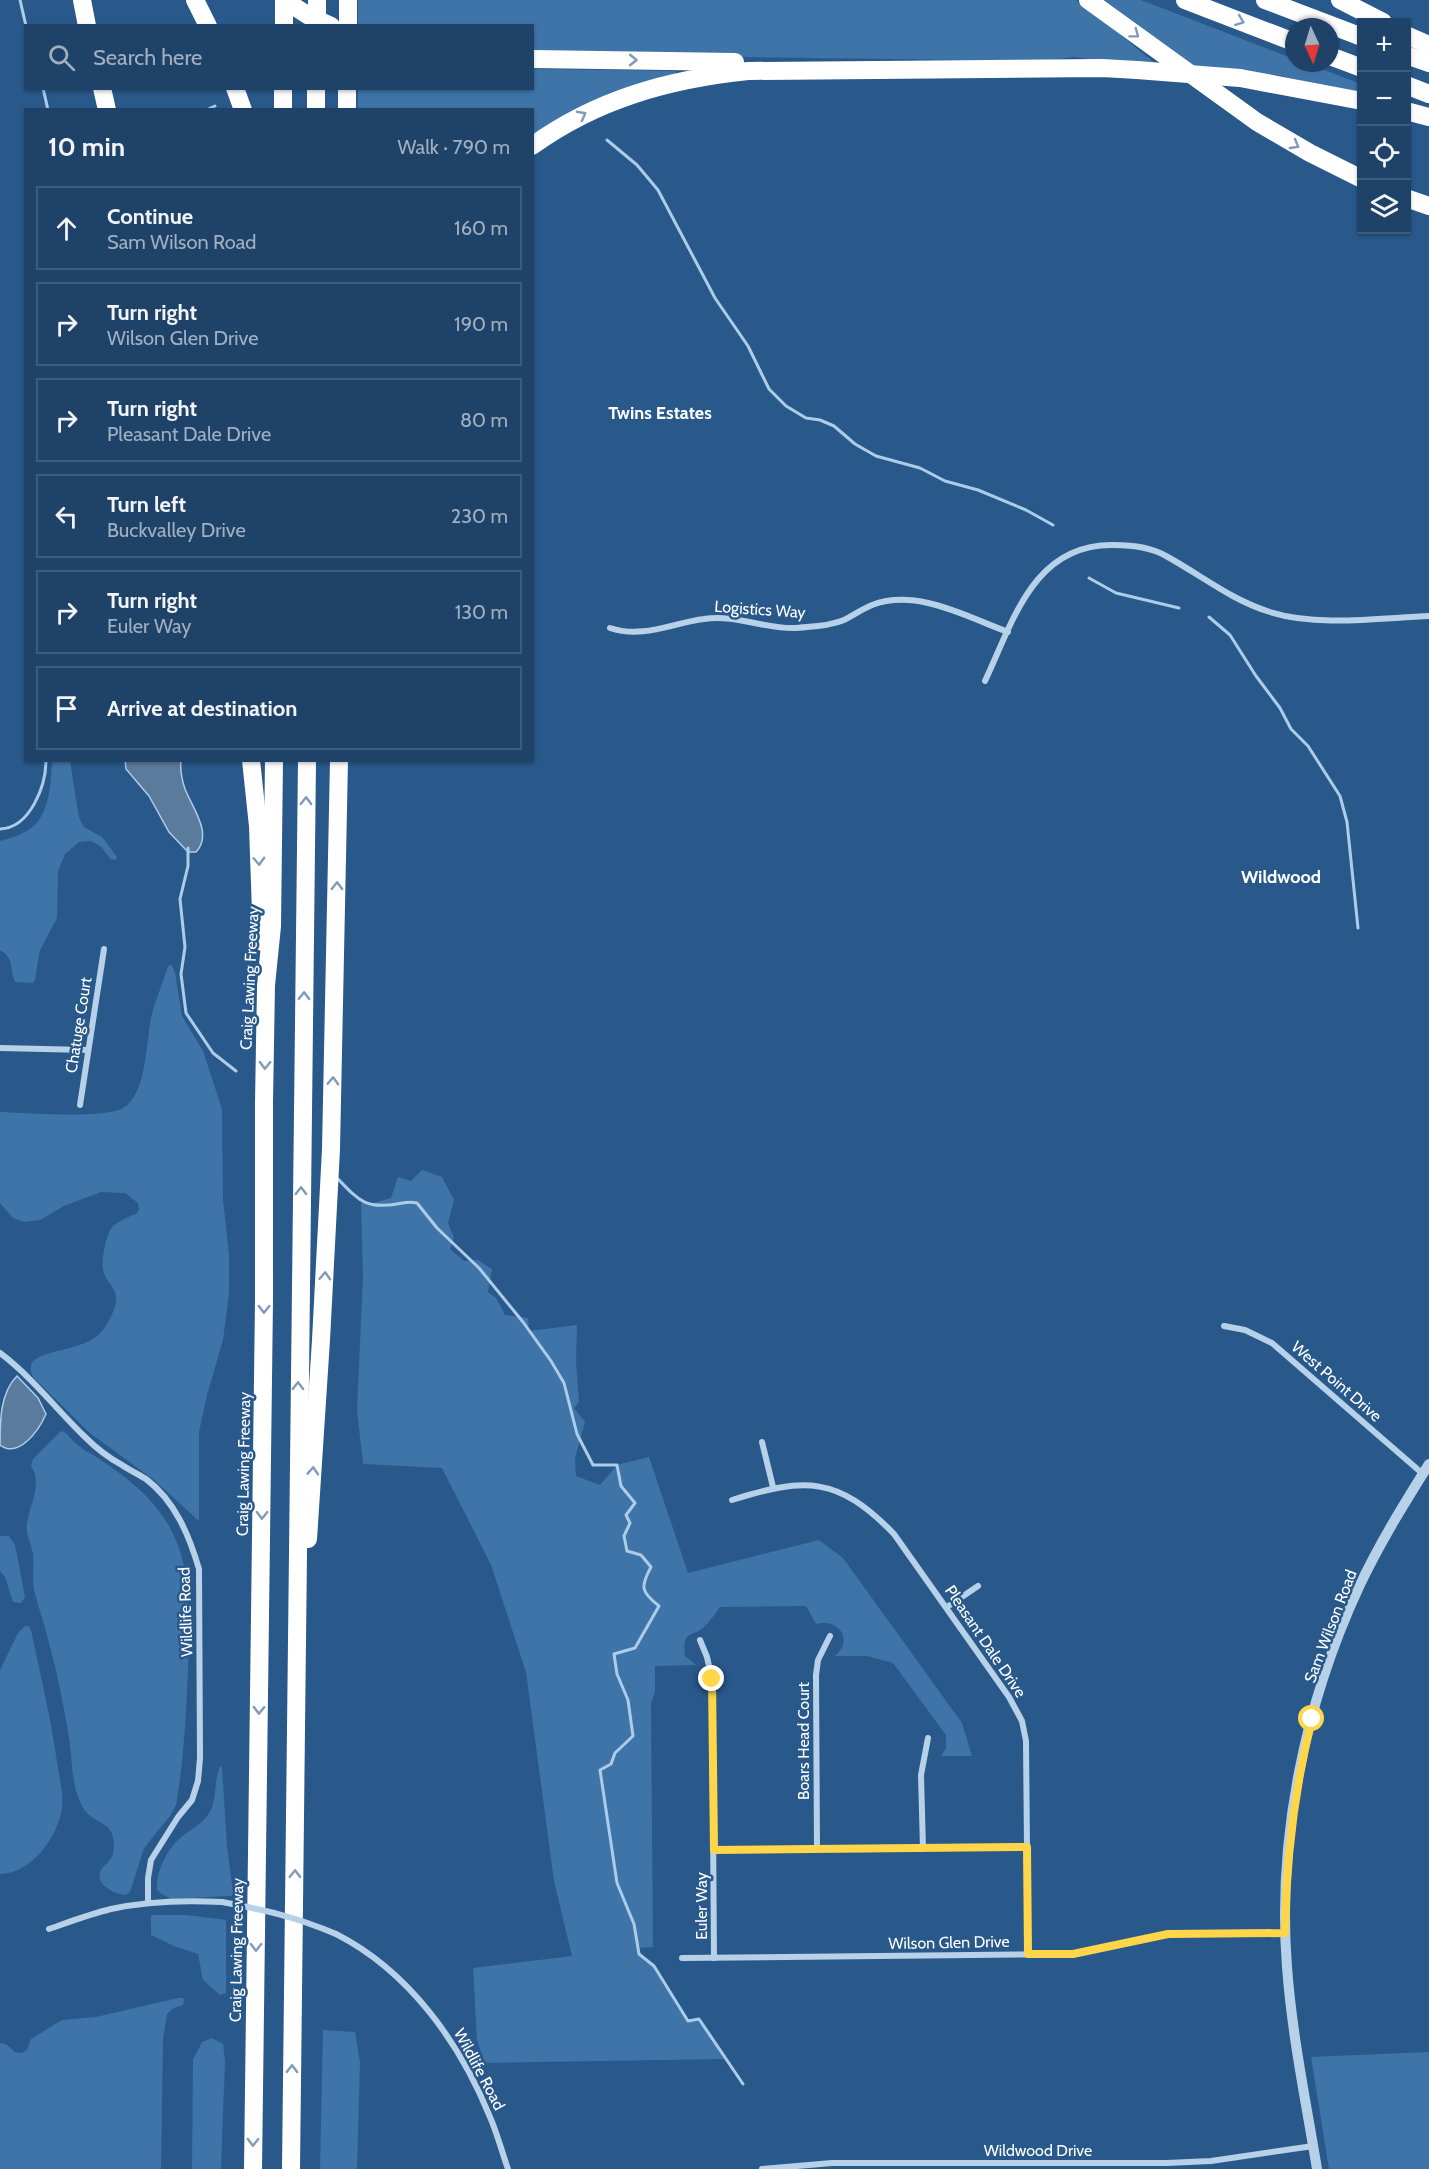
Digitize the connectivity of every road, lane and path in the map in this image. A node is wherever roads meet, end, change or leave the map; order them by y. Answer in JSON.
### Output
{"nodes":[{"id":1,"x":82,"y":0,"type":"edge"},
{"id":2,"x":195,"y":0,"type":"edge"},
{"id":3,"x":284,"y":0,"type":"edge"},
{"id":4,"x":317,"y":0,"type":"edge"},
{"id":5,"x":348,"y":0,"type":"edge"},
{"id":6,"x":1088,"y":0,"type":"edge"},
{"id":7,"x":1185,"y":0,"type":"edge"},
{"id":8,"x":1265,"y":0,"type":"edge"},
{"id":9,"x":1340,"y":0,"type":"edge"},
{"id":10,"x":1375,"y":18,"type":"edge"},
{"id":11,"x":87,"y":24,"type":"edge"},
{"id":12,"x":207,"y":24,"type":"edge"},
{"id":13,"x":284,"y":24,"type":"edge"},
{"id":14,"x":317,"y":24,"type":"edge"},
{"id":15,"x":327,"y":24,"type":"edge"},
{"id":16,"x":348,"y":24,"type":"edge"},
{"id":17,"x":1357,"y":35,"type":"edge"},
{"id":18,"x":1411,"y":37,"type":"edge"},
{"id":19,"x":1285,"y":39,"type":"edge"},
{"id":20,"x":1429,"y":45,"type":"edge"},
{"id":21,"x":1411,"y":56,"type":"edge"},
{"id":22,"x":534,"y":59,"type":"edge"},
{"id":23,"x":1339,"y":59,"type":"edge"},
{"id":24,"x":1429,"y":63,"type":"edge"},
{"id":25,"x":1357,"y":66,"type":"edge"},
{"id":26,"x":1023,"y":68,"type":"junction"},
{"id":27,"x":1411,"y":87,"type":"edge"},
{"id":28,"x":102,"y":90,"type":"edge"},
{"id":29,"x":236,"y":90,"type":"edge"},
{"id":30,"x":283,"y":90,"type":"edge"},
{"id":31,"x":316,"y":90,"type":"edge"},
{"id":32,"x":347,"y":90,"type":"edge"},
{"id":33,"x":1429,"y":94,"type":"edge"},
{"id":34,"x":1357,"y":100,"type":"edge"},
{"id":35,"x":107,"y":108,"type":"edge"},
{"id":36,"x":242,"y":108,"type":"edge"},
{"id":37,"x":283,"y":108,"type":"edge"},
{"id":38,"x":316,"y":108,"type":"edge"},
{"id":39,"x":347,"y":108,"type":"edge"},
{"id":40,"x":1411,"y":112,"type":"edge"},
{"id":41,"x":1429,"y":117,"type":"edge"},
{"id":42,"x":534,"y":145,"type":"edge"},
{"id":43,"x":1357,"y":176,"type":"edge"},
{"id":44,"x":1411,"y":199,"type":"edge"},
{"id":45,"x":1429,"y":206,"type":"edge"},
{"id":46,"x":1429,"y":616,"type":"edge"},
{"id":47,"x":610,"y":628,"type":"dead end"},
{"id":48,"x":1008,"y":632,"type":"junction"},
{"id":49,"x":985,"y":681,"type":"dead end"},
{"id":50,"x":251,"y":762,"type":"edge"},
{"id":51,"x":274,"y":762,"type":"edge"},
{"id":52,"x":307,"y":762,"type":"edge"},
{"id":53,"x":339,"y":762,"type":"edge"},
{"id":54,"x":104,"y":949,"type":"dead end"},
{"id":55,"x":266,"y":985,"type":"junction"},
{"id":56,"x":0,"y":1048,"type":"edge"},
{"id":57,"x":87,"y":1050,"type":"junction"},
{"id":58,"x":80,"y":1105,"type":"dead end"},
{"id":59,"x":1224,"y":1326,"type":"dead end"},
{"id":60,"x":0,"y":1353,"type":"edge"},
{"id":61,"x":762,"y":1442,"type":"dead end"},
{"id":62,"x":1426,"y":1469,"type":"edge"},
{"id":63,"x":773,"y":1487,"type":"junction"},
{"id":64,"x":732,"y":1500,"type":"dead end"},
{"id":65,"x":978,"y":1586,"type":"dead end"},
{"id":66,"x":947,"y":1607,"type":"junction"},
{"id":67,"x":830,"y":1636,"type":"dead end"},
{"id":68,"x":700,"y":1640,"type":"dead end"},
{"id":69,"x":297,"y":1696,"type":"junction"},
{"id":70,"x":928,"y":1738,"type":"dead end"},
{"id":71,"x":1027,"y":1847,"type":"junction"},
{"id":72,"x":923,"y":1848,"type":"junction"},
{"id":73,"x":817,"y":1849,"type":"junction"},
{"id":74,"x":714,"y":1850,"type":"junction"},
{"id":75,"x":148,"y":1903,"type":"junction"},
{"id":76,"x":49,"y":1929,"type":"dead end"},
{"id":77,"x":1285,"y":1933,"type":"junction"},
{"id":78,"x":1028,"y":1954,"type":"junction"},
{"id":79,"x":682,"y":1958,"type":"dead end"},
{"id":80,"x":714,"y":1958,"type":"junction"},
{"id":81,"x":1313,"y":2146,"type":"junction"},
{"id":82,"x":929,"y":2166,"type":"edge"},
{"id":83,"x":1124,"y":2166,"type":"edge"},
{"id":84,"x":253,"y":2169,"type":"edge"},
{"id":85,"x":291,"y":2169,"type":"edge"},
{"id":86,"x":508,"y":2169,"type":"edge"},
{"id":87,"x":762,"y":2169,"type":"edge"},
{"id":88,"x":1317,"y":2169,"type":"edge"}],
"edges":[{"from":1,"to":11,"type":"highway"},
{"from":2,"to":12,"type":"highway"},
{"from":3,"to":13,"type":"highway"},
{"from":3,"to":15,"type":"highway","bridge":true},
{"from":4,"to":14,"type":"highway"},
{"from":5,"to":16,"type":"highway"},
{"from":6,"to":43,"type":"highway","one_way":true},
{"from":7,"to":19,"type":"highway","one_way":true},
{"from":8,"to":17,"type":"highway"},
{"from":9,"to":10,"type":"highway"},
{"from":18,"to":20,"type":"highway"},
{"from":21,"to":24,"type":"highway"},
{"from":22,"to":26,"type":"highway","one_way":true},
{"from":23,"to":25,"type":"highway"},
{"from":26,"to":34,"type":"highway","bridge":true},
{"from":42,"to":26,"type":"highway","one_way":true},
{"from":27,"to":33,"type":"highway"},
{"from":28,"to":35,"type":"highway"},
{"from":29,"to":36,"type":"highway"},
{"from":30,"to":37,"type":"highway"},
{"from":31,"to":38,"type":"highway"},
{"from":32,"to":39,"type":"highway"},
{"from":40,"to":41,"type":"highway"},
{"from":44,"to":45,"type":"highway"},
{"from":46,"to":48,"type":"street"},
{"from":47,"to":48,"type":"street","name":"Logistics Way"},
{"from":48,"to":49,"type":"street"},
{"from":50,"to":55,"type":"highway","one_way":true},
{"from":51,"to":55,"type":"highway","name":"Craig Lawing Freeway"},
{"from":69,"to":52,"type":"highway","one_way":true},
{"from":69,"to":53,"type":"highway","one_way":true},
{"from":54,"to":57,"type":"street","name":"Chatuge Court"},
{"from":55,"to":84,"type":"highway","name":"Craig Lawing Freeway","one_way":true},
{"from":56,"to":57,"type":"street"},
{"from":57,"to":58,"type":"street","name":"Chatuge Court"},
{"from":59,"to":62,"type":"street","name":"West Point Drive"},
{"from":60,"to":75,"type":"street","name":"Wildlife Road"},
{"from":61,"to":63,"type":"street"},
{"from":62,"to":77,"type":"street","name":"Sam Wilson Road"},
{"from":63,"to":64,"type":"street","name":"Pleasant Dale Drive"},
{"from":63,"to":66,"type":"street","name":"Pleasant Dale Drive"},
{"from":65,"to":66,"type":"street"},
{"from":66,"to":71,"type":"street","name":"Pleasant Dale Drive"},
{"from":67,"to":73,"type":"street","name":"Boars Head Court"},
{"from":68,"to":74,"type":"street","name":"Euler Way"},
{"from":85,"to":69,"type":"highway","one_way":true},
{"from":70,"to":72,"type":"street"},
{"from":71,"to":72,"type":"street"},
{"from":71,"to":78,"type":"street","name":"Pleasant Dale Drive"},
{"from":72,"to":73,"type":"street"},
{"from":73,"to":74,"type":"street"},
{"from":74,"to":80,"type":"street","name":"Euler Way"},
{"from":75,"to":76,"type":"street","name":"Wildlife Road"},
{"from":75,"to":86,"type":"street","name":"Wildlife Road","bridge":true},
{"from":77,"to":78,"type":"street","name":"Wilson Glen Drive"},
{"from":77,"to":81,"type":"street","name":"Sam Wilson Road"},
{"from":78,"to":80,"type":"street","name":"Wilson Glen Drive"},
{"from":79,"to":80,"type":"street","name":"Wilson Glen Drive"},
{"from":81,"to":83,"type":"street","name":"Wildwood Drive"},
{"from":81,"to":88,"type":"street","name":"Sam Wilson Road"},
{"from":82,"to":83,"type":"street","name":"Wildwood Drive"},
{"from":82,"to":87,"type":"street","name":"Wildwood Drive"}]}
